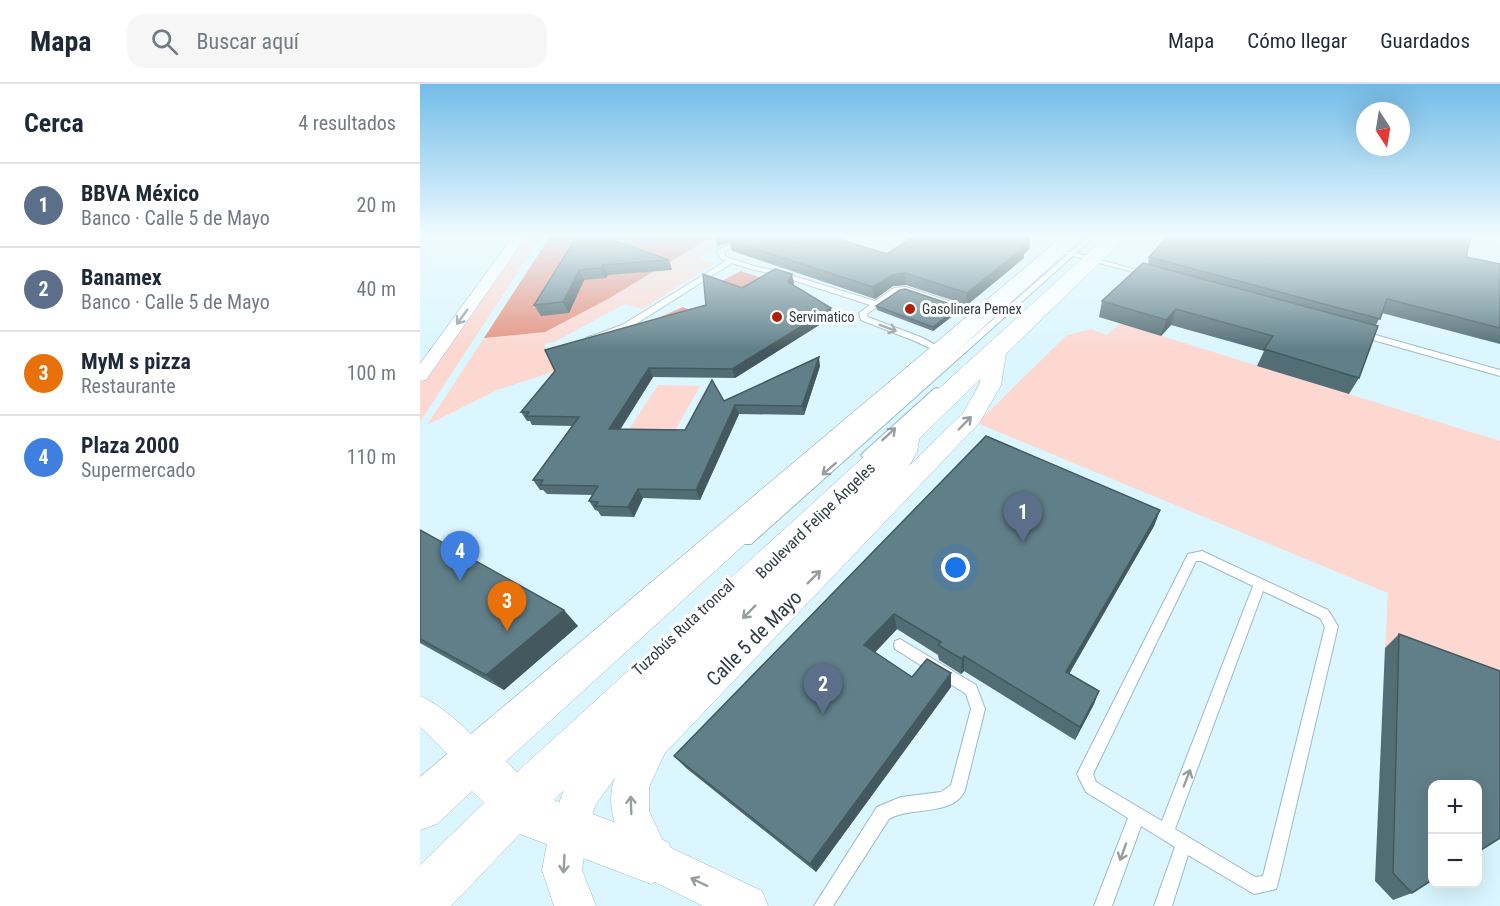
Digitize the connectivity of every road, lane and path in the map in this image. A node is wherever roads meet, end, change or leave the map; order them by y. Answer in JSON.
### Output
{"nodes":[{"id":1,"x":494,"y":273,"type":"edge"},
{"id":2,"x":711,"y":273,"type":"edge"},
{"id":3,"x":779,"y":273,"type":"edge"},
{"id":4,"x":1037,"y":273,"type":"edge"},
{"id":5,"x":1073,"y":273,"type":"edge"},
{"id":6,"x":1075,"y":273,"type":"edge"},
{"id":7,"x":1146,"y":273,"type":"edge"},
{"id":8,"x":1153,"y":275,"type":"edge"},
{"id":9,"x":1003,"y":303,"type":"junction"},
{"id":10,"x":876,"y":304,"type":"junction"},
{"id":11,"x":1354,"y":332,"type":"edge"},
{"id":12,"x":582,"y":341,"type":"edge"},
{"id":13,"x":940,"y":351,"type":"junction"},
{"id":14,"x":996,"y":354,"type":"junction"},
{"id":15,"x":1500,"y":373,"type":"edge"},
{"id":16,"x":420,"y":376,"type":"edge"},
{"id":17,"x":910,"y":421,"type":"junction"},
{"id":18,"x":736,"y":552,"type":"dead end"},
{"id":19,"x":1260,"y":584,"type":"junction"},
{"id":20,"x":670,"y":639,"type":"dead end"},
{"id":21,"x":900,"y":645,"type":"dead end"},
{"id":22,"x":420,"y":710,"type":"edge"},
{"id":23,"x":495,"y":783,"type":"junction"},
{"id":24,"x":420,"y":807,"type":"edge"},
{"id":25,"x":1137,"y":815,"type":"junction"},
{"id":26,"x":569,"y":828,"type":"junction"},
{"id":27,"x":1166,"y":833,"type":"junction"},
{"id":28,"x":1184,"y":844,"type":"junction"},
{"id":29,"x":651,"y":859,"type":"junction"},
{"id":30,"x":420,"y":901,"type":"edge"},
{"id":31,"x":575,"y":906,"type":"edge"},
{"id":32,"x":747,"y":906,"type":"edge"},
{"id":33,"x":823,"y":906,"type":"edge"},
{"id":34,"x":1103,"y":906,"type":"edge"},
{"id":35,"x":1163,"y":906,"type":"edge"}],
"edges":[{"from":1,"to":16,"type":"street","one_way":true},
{"from":2,"to":12,"type":"lane"},
{"from":3,"to":10,"type":"lane"},
{"from":4,"to":9,"type":"main road"},
{"from":5,"to":17,"type":"lane","name":"Tuzobús Ruta troncal"},
{"from":6,"to":14,"type":"main road","name":"Boulevard Felipe Ángeles"},
{"from":7,"to":8,"type":"lane"},
{"from":9,"to":10,"type":"lane"},
{"from":9,"to":13,"type":"main road"},
{"from":9,"to":17,"type":"main road"},
{"from":9,"to":18,"type":"lane","one_way":true},
{"from":10,"to":13,"type":"lane","one_way":true},
{"from":11,"to":15,"type":"lane"},
{"from":13,"to":23,"type":"main road"},
{"from":14,"to":17,"type":"main road","name":"Boulevard Felipe Ángeles"},
{"from":29,"to":14,"type":"street","name":"Calle 5 de Mayo","one_way":true},
{"from":20,"to":17,"type":"lane","name":"Tuzobús Ruta troncal","one_way":true},
{"from":17,"to":23,"type":"main road","name":"Boulevard Felipe Ángeles"},
{"from":17,"to":26,"type":"street","name":"Calle 5 de Mayo","one_way":true},
{"from":19,"to":25,"type":"lane"},
{"from":27,"to":19,"type":"lane","one_way":true},
{"from":19,"to":28,"type":"lane"},
{"from":21,"to":33,"type":"lane"},
{"from":22,"to":23,"type":"street"},
{"from":23,"to":24,"type":"main road"},
{"from":23,"to":26,"type":"main road"},
{"from":23,"to":30,"type":"main road"},
{"from":25,"to":27,"type":"lane"},
{"from":25,"to":34,"type":"lane","one_way":true},
{"from":26,"to":29,"type":"main road"},
{"from":26,"to":31,"type":"street","name":"Calle 5 de Mayo","one_way":true},
{"from":27,"to":28,"type":"lane"},
{"from":28,"to":35,"type":"lane"},
{"from":32,"to":29,"type":"street","one_way":true}]}
